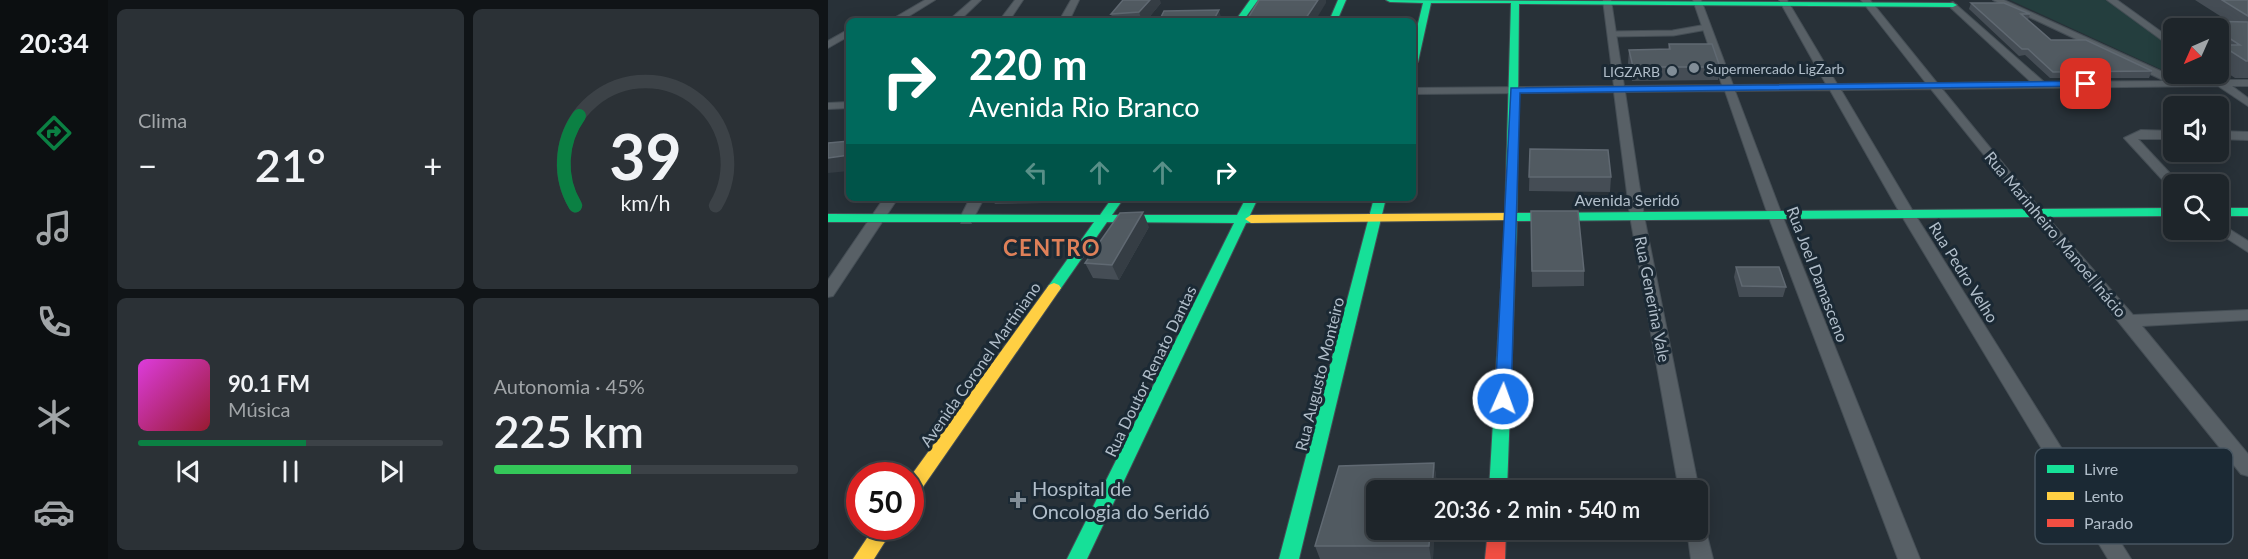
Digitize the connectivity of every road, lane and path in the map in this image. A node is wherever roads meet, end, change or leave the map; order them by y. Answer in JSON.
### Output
{"nodes":[{"id":1,"x":931,"y":0,"type":"edge"},
{"id":2,"x":977,"y":0,"type":"edge"},
{"id":3,"x":1019,"y":0,"type":"edge"},
{"id":4,"x":1075,"y":0,"type":"edge"},
{"id":5,"x":1254,"y":0,"type":"edge"},
{"id":6,"x":1342,"y":0,"type":"edge"},
{"id":7,"x":1390,"y":0,"type":"edge"},
{"id":8,"x":1429,"y":0,"type":"edge"},
{"id":9,"x":2111,"y":0,"type":"edge"},
{"id":10,"x":1515,"y":1,"type":"edge"},
{"id":11,"x":1608,"y":1,"type":"edge"},
{"id":12,"x":1698,"y":2,"type":"edge"},
{"id":13,"x":1784,"y":2,"type":"edge"},
{"id":14,"x":1867,"y":2,"type":"edge"},
{"id":15,"x":1997,"y":2,"type":"edge"},
{"id":16,"x":1955,"y":3,"type":"edge"},
{"id":17,"x":899,"y":18,"type":"edge"},
{"id":18,"x":956,"y":18,"type":"edge"},
{"id":19,"x":1006,"y":18,"type":"edge"},
{"id":20,"x":1066,"y":18,"type":"edge"},
{"id":21,"x":1241,"y":18,"type":"edge"},
{"id":22,"x":1334,"y":18,"type":"edge"},
{"id":23,"x":1707,"y":27,"type":"junction"},
{"id":24,"x":828,"y":29,"type":"edge"},
{"id":25,"x":846,"y":32,"type":"edge"},
{"id":26,"x":846,"y":34,"type":"edge"},
{"id":27,"x":1612,"y":34,"type":"junction"},
{"id":28,"x":2163,"y":37,"type":"edge"},
{"id":29,"x":828,"y":45,"type":"edge"},
{"id":30,"x":1416,"y":50,"type":"edge"},
{"id":31,"x":2163,"y":75,"type":"edge"},
{"id":32,"x":2163,"y":82,"type":"edge"},
{"id":33,"x":2229,"y":82,"type":"edge"},
{"id":34,"x":2232,"y":83,"type":"junction"},
{"id":35,"x":2248,"y":83,"type":"edge"},
{"id":36,"x":2224,"y":84,"type":"edge"},
{"id":37,"x":1934,"y":85,"type":"junction"},
{"id":38,"x":2041,"y":85,"type":"junction"},
{"id":39,"x":1833,"y":86,"type":"junction"},
{"id":40,"x":1619,"y":87,"type":"junction"},
{"id":41,"x":1730,"y":87,"type":"junction"},
{"id":42,"x":1515,"y":90,"type":"junction"},
{"id":43,"x":1416,"y":91,"type":"edge"},
{"id":44,"x":2248,"y":94,"type":"edge"},
{"id":45,"x":2248,"y":103,"type":"edge"},
{"id":46,"x":2163,"y":135,"type":"edge"},
{"id":47,"x":2229,"y":135,"type":"edge"},
{"id":48,"x":2248,"y":136,"type":"edge"},
{"id":49,"x":2164,"y":174,"type":"edge"},
{"id":50,"x":889,"y":201,"type":"edge"},
{"id":51,"x":976,"y":201,"type":"edge"},
{"id":52,"x":1116,"y":201,"type":"edge"},
{"id":53,"x":1251,"y":201,"type":"edge"},
{"id":54,"x":1379,"y":201,"type":"edge"},
{"id":55,"x":2163,"y":212,"type":"edge"},
{"id":56,"x":2229,"y":212,"type":"edge"},
{"id":57,"x":2248,"y":212,"type":"edge"},
{"id":58,"x":1907,"y":213,"type":"junction"},
{"id":59,"x":2036,"y":213,"type":"junction"},
{"id":60,"x":1776,"y":215,"type":"junction"},
{"id":61,"x":1511,"y":216,"type":"junction"},
{"id":62,"x":1637,"y":216,"type":"junction"},
{"id":63,"x":879,"y":217,"type":"junction"},
{"id":64,"x":1376,"y":217,"type":"junction"},
{"id":65,"x":828,"y":218,"type":"edge"},
{"id":66,"x":1102,"y":218,"type":"junction"},
{"id":67,"x":1242,"y":219,"type":"junction"},
{"id":68,"x":966,"y":220,"type":"junction"},
{"id":69,"x":2229,"y":234,"type":"edge"},
{"id":70,"x":2248,"y":248,"type":"edge"},
{"id":71,"x":828,"y":292,"type":"edge"},
{"id":72,"x":2248,"y":315,"type":"edge"},
{"id":73,"x":2129,"y":321,"type":"junction"},
{"id":74,"x":2052,"y":448,"type":"edge"},
{"id":75,"x":2232,"y":448,"type":"edge"},
{"id":76,"x":2233,"y":449,"type":"edge"},
{"id":77,"x":2248,"y":468,"type":"edge"},
{"id":78,"x":924,"y":472,"type":"edge"},
{"id":79,"x":1498,"y":480,"type":"edge"},
{"id":80,"x":1687,"y":480,"type":"edge"},
{"id":81,"x":876,"y":540,"type":"edge"},
{"id":82,"x":1496,"y":540,"type":"edge"},
{"id":83,"x":1699,"y":540,"type":"edge"},
{"id":84,"x":2111,"y":544,"type":"edge"},
{"id":85,"x":863,"y":559,"type":"edge"},
{"id":86,"x":1077,"y":559,"type":"edge"},
{"id":87,"x":1289,"y":559,"type":"edge"},
{"id":88,"x":1495,"y":559,"type":"edge"},
{"id":89,"x":1702,"y":559,"type":"edge"},
{"id":90,"x":1909,"y":559,"type":"edge"},
{"id":91,"x":2120,"y":559,"type":"edge"}],
"edges":[{"from":1,"to":17,"type":"street"},
{"from":2,"to":18,"type":"street"},
{"from":3,"to":19,"type":"street"},
{"from":4,"to":20,"type":"street"},
{"from":5,"to":21,"type":"main road"},
{"from":6,"to":22,"type":"main road"},
{"from":7,"to":8,"type":"main road"},
{"from":8,"to":10,"type":"main road"},
{"from":8,"to":30,"type":"main road"},
{"from":9,"to":28,"type":"street"},
{"from":10,"to":11,"type":"main road"},
{"from":10,"to":42,"type":"main road"},
{"from":11,"to":12,"type":"main road"},
{"from":11,"to":27,"type":"street","name":"Rua Generina Vale"},
{"from":12,"to":13,"type":"main road"},
{"from":12,"to":23,"type":"street","name":"Rua Joel Damasceno"},
{"from":13,"to":14,"type":"main road"},
{"from":13,"to":39,"type":"street","name":"Rua Pedro Velho"},
{"from":14,"to":16,"type":"main road"},
{"from":14,"to":37,"type":"street","name":"Rua Marinheiro Manoel Inácio"},
{"from":15,"to":31,"type":"street"},
{"from":16,"to":38,"type":"street"},
{"from":23,"to":27,"type":"lane"},
{"from":23,"to":41,"type":"street","name":"Rua Joel Damasceno"},
{"from":24,"to":25,"type":"street"},
{"from":26,"to":29,"type":"street"},
{"from":27,"to":40,"type":"street","name":"Rua Generina Vale"},
{"from":32,"to":38,"type":"street"},
{"from":33,"to":34,"type":"street"},
{"from":34,"to":35,"type":"street"},
{"from":34,"to":44,"type":"street"},
{"from":36,"to":45,"type":"street"},
{"from":37,"to":38,"type":"street"},
{"from":37,"to":39,"type":"street"},
{"from":37,"to":59,"type":"street","name":"Rua Marinheiro Manoel Inácio"},
{"from":39,"to":41,"type":"street"},
{"from":39,"to":58,"type":"street","name":"Rua Pedro Velho"},
{"from":40,"to":41,"type":"street"},
{"from":40,"to":42,"type":"street"},
{"from":40,"to":62,"type":"street","name":"Rua Generina Vale"},
{"from":41,"to":60,"type":"street","name":"Rua Joel Damasceno"},
{"from":42,"to":43,"type":"street"},
{"from":42,"to":61,"type":"main road"},
{"from":46,"to":49,"type":"street"},
{"from":47,"to":48,"type":"street"},
{"from":50,"to":63,"type":"street"},
{"from":51,"to":68,"type":"street"},
{"from":52,"to":66,"type":"main road","name":"Avenida Coronel Martiniano"},
{"from":53,"to":67,"type":"main road","name":"Rua Doutor Renato Dantas"},
{"from":54,"to":64,"type":"main road","name":"Rua Augusto Monteiro"},
{"from":55,"to":59,"type":"main road","name":"Avenida Seridó"},
{"from":56,"to":57,"type":"main road"},
{"from":58,"to":59,"type":"main road","name":"Avenida Seridó"},
{"from":58,"to":60,"type":"main road","name":"Avenida Seridó"},
{"from":58,"to":74,"type":"street","name":"Rua Pedro Velho"},
{"from":59,"to":73,"type":"street","name":"Rua Marinheiro Manoel Inácio"},
{"from":60,"to":62,"type":"main road","name":"Avenida Seridó"},
{"from":60,"to":90,"type":"street","name":"Rua Joel Damasceno"},
{"from":61,"to":62,"type":"main road","name":"Avenida Seridó"},
{"from":61,"to":64,"type":"main road","name":"Avenida Seridó"},
{"from":61,"to":79,"type":"main road"},
{"from":62,"to":80,"type":"street","name":"Rua Generina Vale"},
{"from":63,"to":65,"type":"main road","name":"Avenida Seridó"},
{"from":63,"to":68,"type":"main road","name":"Avenida Seridó"},
{"from":63,"to":71,"type":"street"},
{"from":64,"to":67,"type":"main road","name":"Avenida Seridó"},
{"from":64,"to":87,"type":"main road","name":"Rua Augusto Monteiro"},
{"from":66,"to":67,"type":"main road","name":"Avenida Seridó"},
{"from":66,"to":68,"type":"main road","name":"Avenida Seridó"},
{"from":66,"to":78,"type":"main road","name":"Avenida Coronel Martiniano"},
{"from":67,"to":86,"type":"main road","name":"Rua Doutor Renato Dantas"},
{"from":69,"to":70,"type":"street"},
{"from":72,"to":73,"type":"street"},
{"from":73,"to":75,"type":"street","name":"Rua Marinheiro Manoel Inácio"},
{"from":76,"to":77,"type":"street","name":"Rua Marinheiro Manoel Inácio"},
{"from":81,"to":85,"type":"main road"},
{"from":82,"to":88,"type":"main road"},
{"from":83,"to":89,"type":"street"},
{"from":84,"to":91,"type":"street","name":"Rua Pedro Velho"}]}
